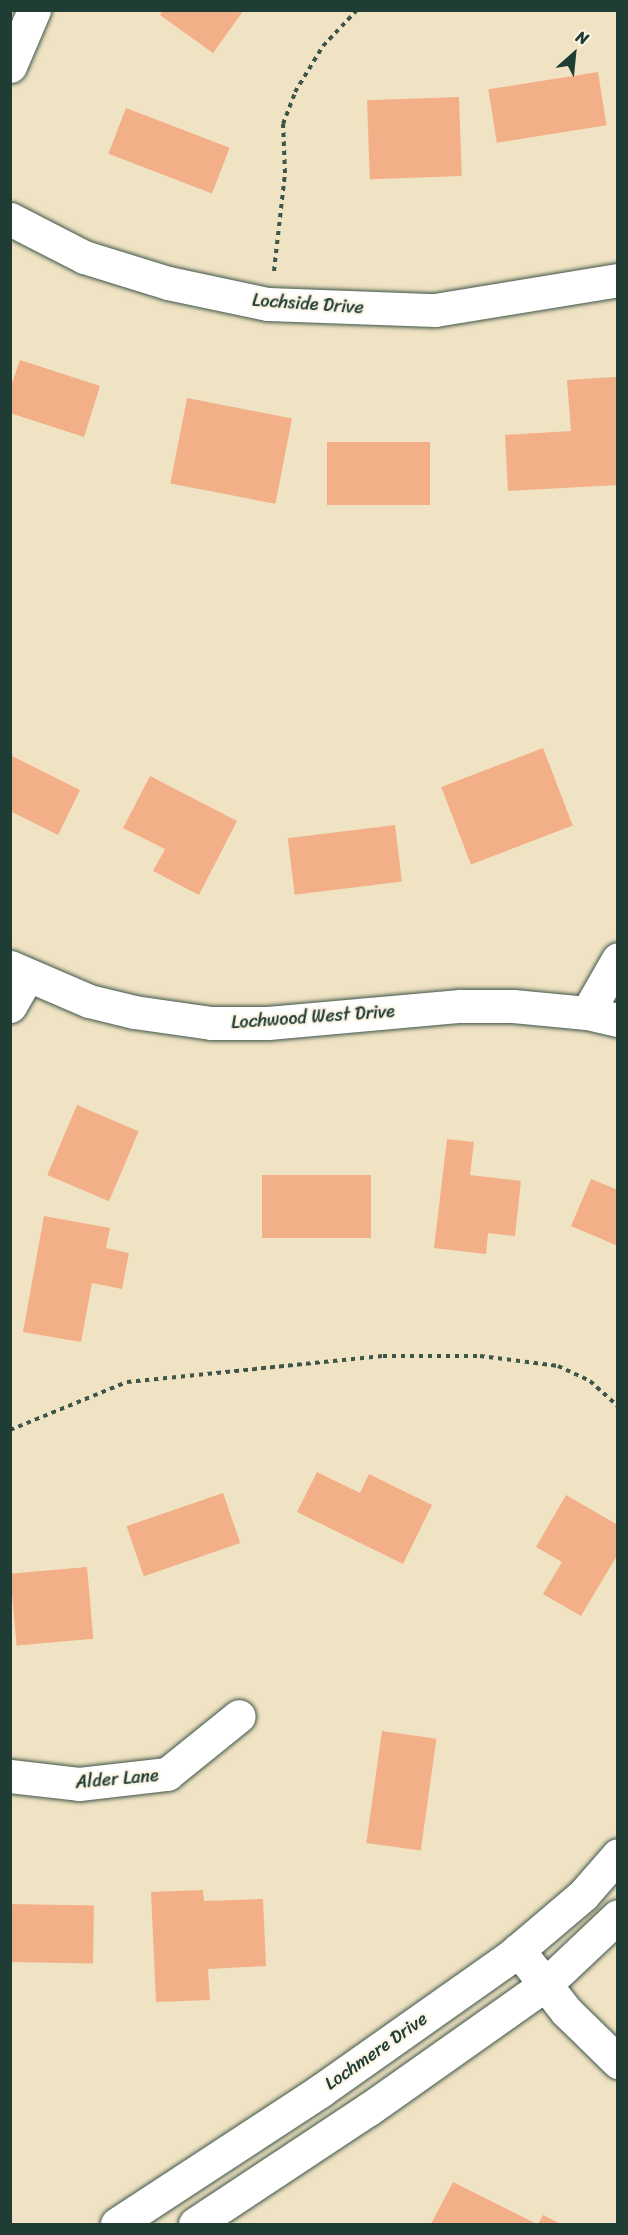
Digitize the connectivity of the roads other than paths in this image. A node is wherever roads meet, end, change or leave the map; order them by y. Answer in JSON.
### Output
{"nodes":[{"id":1,"x":34,"y":10,"type":"edge"},
{"id":2,"x":10,"y":66,"type":"edge"},
{"id":3,"x":10,"y":219,"type":"edge"},
{"id":4,"x":618,"y":280,"type":"edge"},
{"id":5,"x":618,"y":959,"type":"edge"},
{"id":6,"x":19,"y":972,"type":"edge"},
{"id":7,"x":10,"y":1006,"type":"edge"},
{"id":8,"x":602,"y":1016,"type":"edge"},
{"id":9,"x":238,"y":1716,"type":"dead end"},
{"id":10,"x":10,"y":1776,"type":"edge"},
{"id":11,"x":618,"y":1855,"type":"edge"},
{"id":12,"x":618,"y":1916,"type":"edge"},
{"id":13,"x":518,"y":1950,"type":"junction"},
{"id":14,"x":545,"y":1985,"type":"junction"},
{"id":15,"x":618,"y":2062,"type":"edge"},
{"id":16,"x":117,"y":2224,"type":"edge"},
{"id":17,"x":195,"y":2224,"type":"edge"}],
"edges":[{"from":1,"to":2,"type":"street"},
{"from":3,"to":4,"type":"street","name":"Lochside Drive"},
{"from":5,"to":8,"type":"street","name":"Lochwood West Drive"},
{"from":6,"to":7,"type":"street"},
{"from":6,"to":8,"type":"street","name":"Lochwood West Drive"},
{"from":9,"to":10,"type":"street","name":"Alder Lane"},
{"from":11,"to":13,"type":"street","name":"Lochmere Drive"},
{"from":12,"to":14,"type":"street"},
{"from":13,"to":14,"type":"street"},
{"from":13,"to":16,"type":"street","name":"Lochmere Drive"},
{"from":14,"to":15,"type":"street"},
{"from":14,"to":17,"type":"street"}]}
